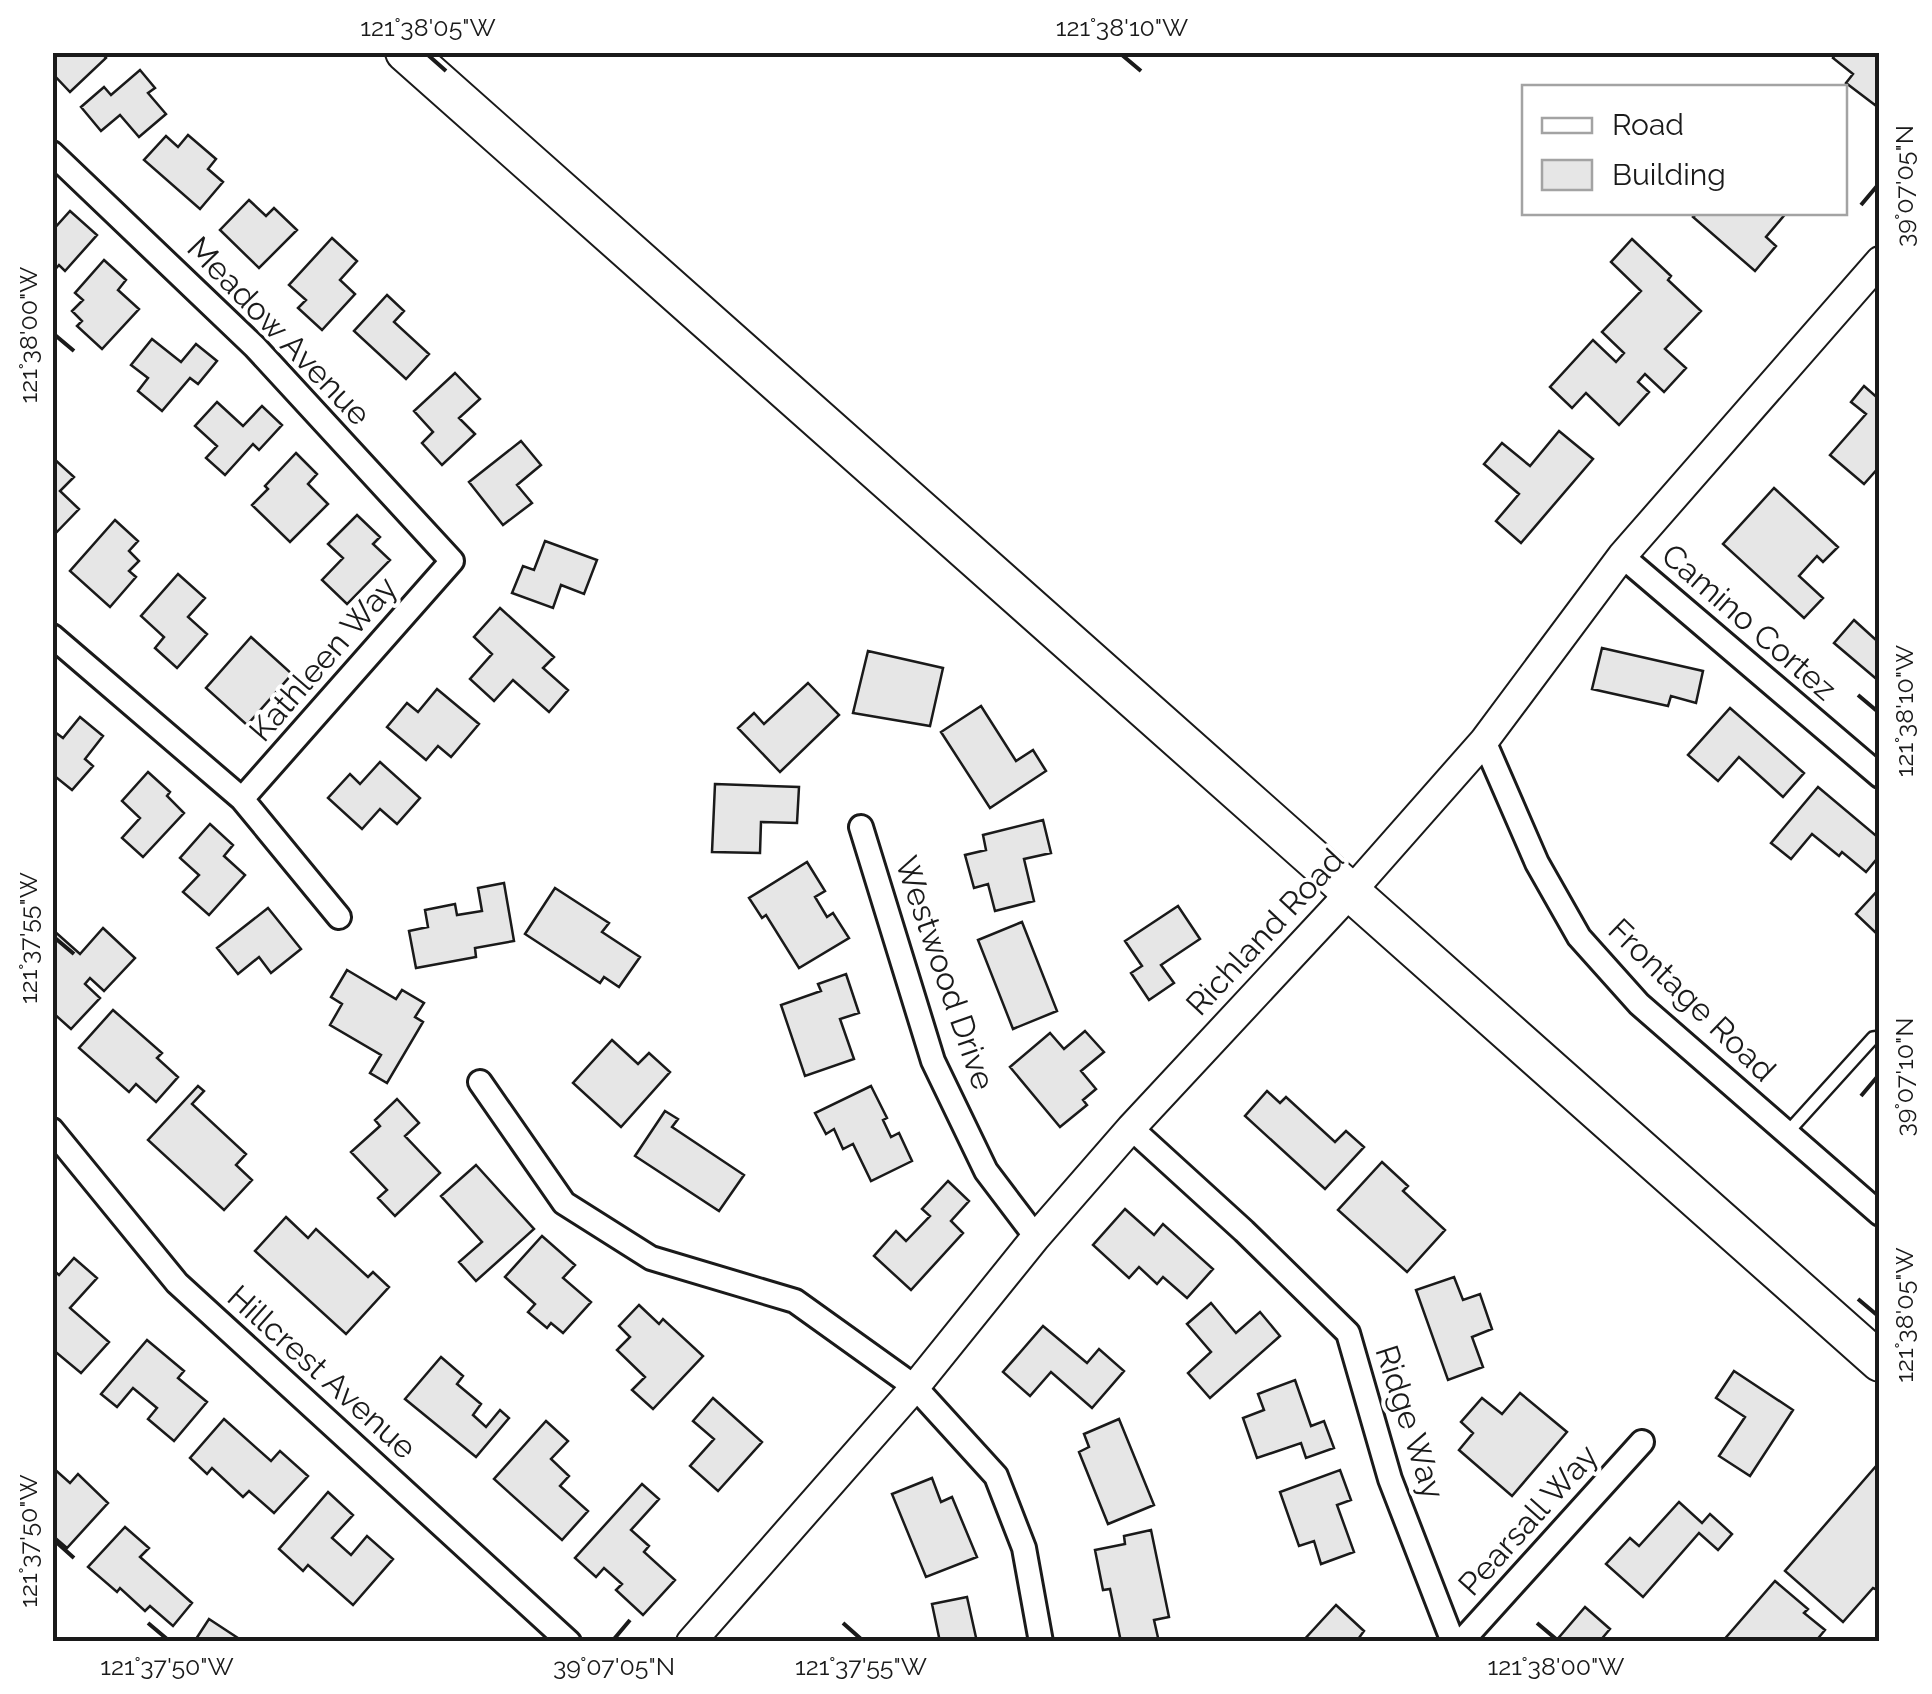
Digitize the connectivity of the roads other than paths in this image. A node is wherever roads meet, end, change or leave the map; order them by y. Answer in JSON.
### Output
{"nodes":[{"id":1,"x":405,"y":52,"type":"edge"},
{"id":2,"x":52,"y":153,"type":"edge"},
{"id":3,"x":1880,"y":262,"type":"edge"},
{"id":4,"x":1622,"y":556,"type":"junction"},
{"id":5,"x":452,"y":562,"type":"joint"},
{"id":6,"x":52,"y":636,"type":"edge"},
{"id":7,"x":1484,"y":741,"type":"junction"},
{"id":8,"x":1880,"y":776,"type":"edge"},
{"id":9,"x":242,"y":800,"type":"junction"},
{"id":10,"x":861,"y":827,"type":"dead end"},
{"id":11,"x":1349,"y":894,"type":"junction"},
{"id":12,"x":340,"y":916,"type":"dead end"},
{"id":13,"x":1880,"y":1037,"type":"edge"},
{"id":14,"x":480,"y":1082,"type":"dead end"},
{"id":15,"x":1131,"y":1128,"type":"junction"},
{"id":16,"x":52,"y":1130,"type":"edge"},
{"id":17,"x":1787,"y":1133,"type":"junction"},
{"id":18,"x":1880,"y":1214,"type":"edge"},
{"id":19,"x":1036,"y":1238,"type":"junction"},
{"id":20,"x":1880,"y":1362,"type":"edge"},
{"id":21,"x":915,"y":1387,"type":"junction"},
{"id":22,"x":1642,"y":1442,"type":"dead end"},
{"id":23,"x":569,"y":1642,"type":"edge"},
{"id":24,"x":691,"y":1642,"type":"edge"},
{"id":25,"x":1042,"y":1642,"type":"edge"},
{"id":26,"x":1453,"y":1642,"type":"edge"},
{"id":27,"x":1461,"y":1642,"type":"edge"}],
"edges":[{"from":1,"to":11,"type":"highway"},
{"from":2,"to":5,"type":"street","name":"Meadow Avenue"},
{"from":3,"to":4,"type":"street","name":"Richland Road"},
{"from":4,"to":7,"type":"street","name":"Richland Road"},
{"from":4,"to":8,"type":"street","name":"Camino Cortez"},
{"from":5,"to":9,"type":"street","name":"Kathleen Way"},
{"from":6,"to":9,"type":"street"},
{"from":7,"to":11,"type":"street","name":"Richland Road"},
{"from":7,"to":17,"type":"street","name":"Frontage Road"},
{"from":9,"to":12,"type":"street"},
{"from":10,"to":19,"type":"street","name":"Westwood Drive"},
{"from":11,"to":15,"type":"street","name":"Richland Road"},
{"from":11,"to":20,"type":"highway"},
{"from":13,"to":17,"type":"lane"},
{"from":14,"to":21,"type":"street"},
{"from":15,"to":19,"type":"street","name":"Richland Road"},
{"from":15,"to":26,"type":"street","name":"Ridge Way"},
{"from":16,"to":23,"type":"street","name":"Hillcrest Avenue"},
{"from":17,"to":18,"type":"street","name":"Frontage Road"},
{"from":19,"to":21,"type":"street","name":"Richland Road"},
{"from":21,"to":24,"type":"street","name":"Richland Road"},
{"from":21,"to":25,"type":"street"},
{"from":22,"to":27,"type":"street","name":"Pearsall Way"}]}
